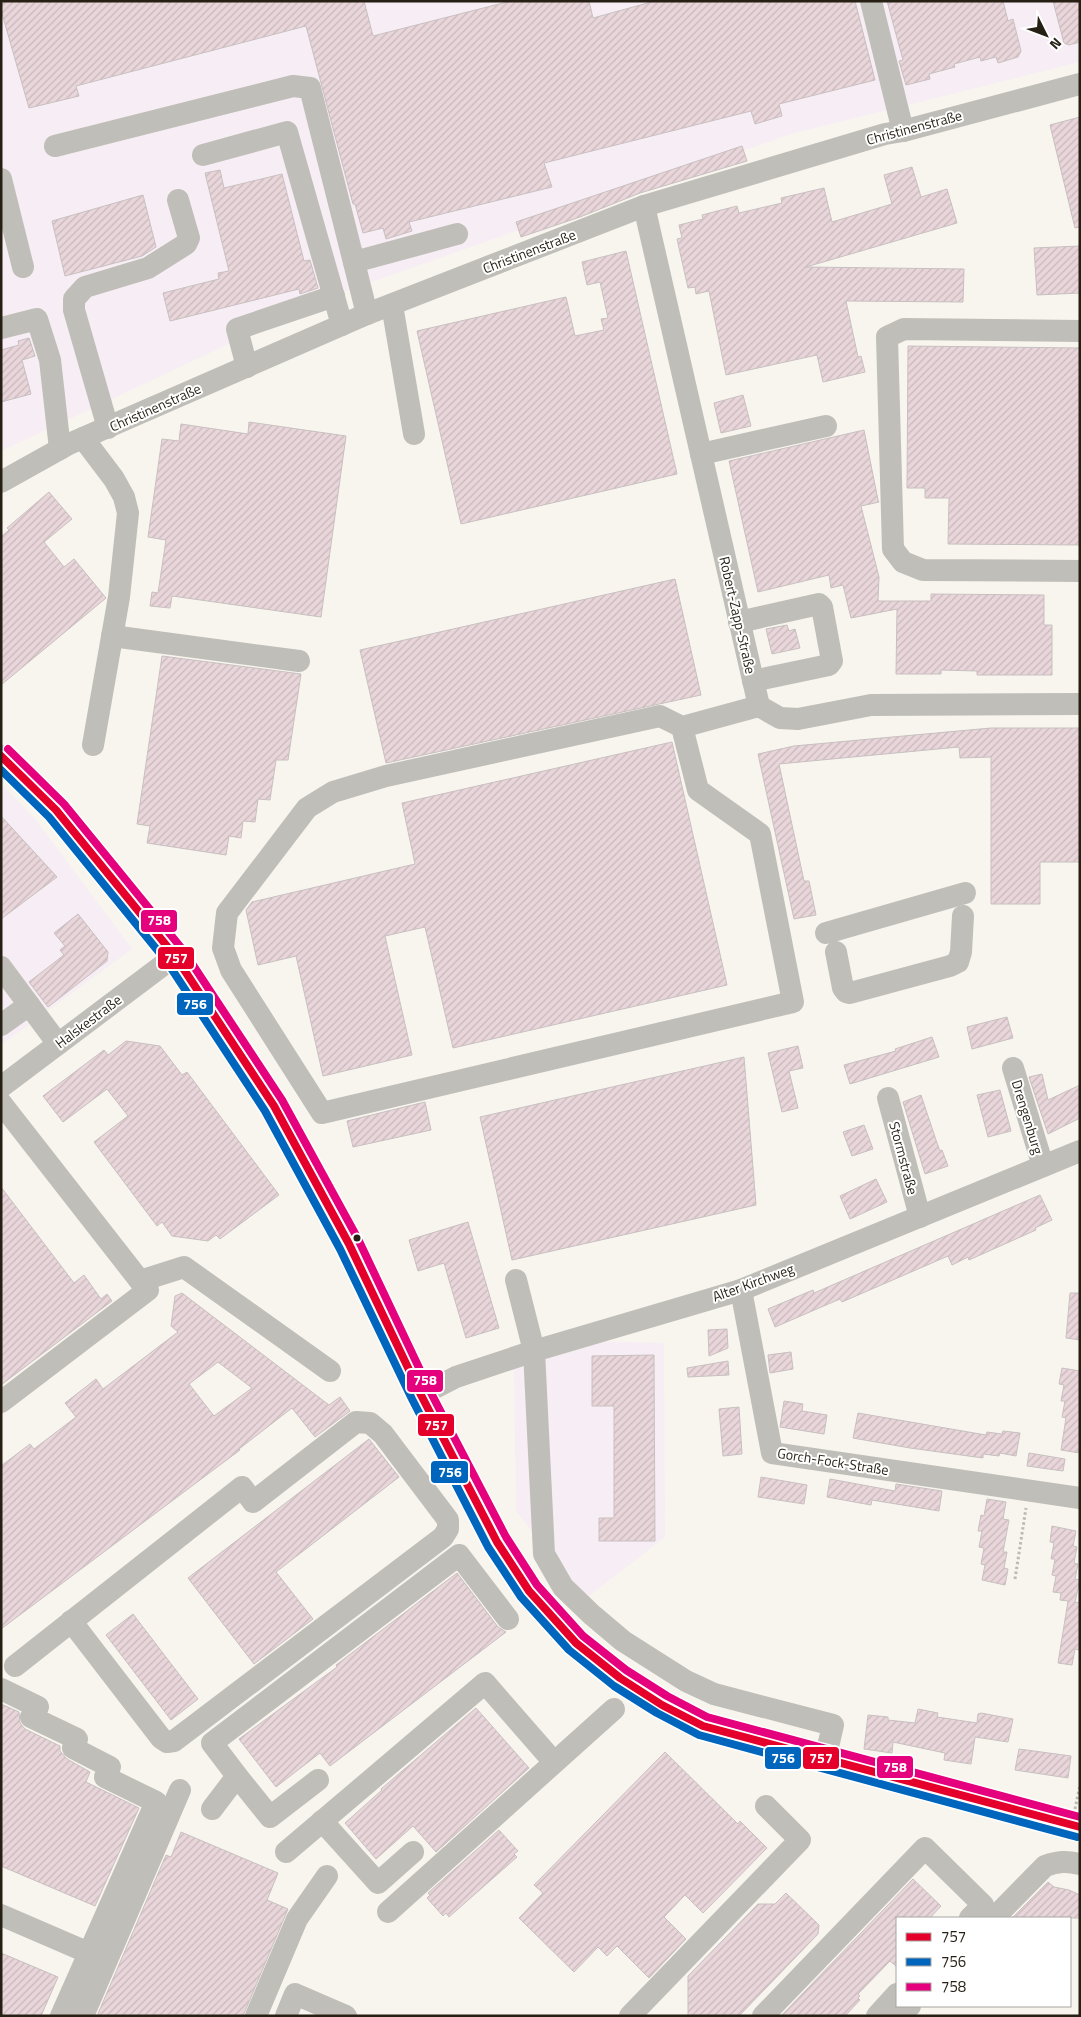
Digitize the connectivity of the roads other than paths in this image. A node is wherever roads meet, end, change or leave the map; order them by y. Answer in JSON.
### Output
{"nodes":[{"id":1,"x":872,"y":1,"type":"edge"},
{"id":2,"x":1080,"y":84,"type":"edge"},
{"id":3,"x":902,"y":131,"type":"junction"},
{"id":4,"x":55,"y":146,"type":"dead end"},
{"id":5,"x":204,"y":154,"type":"dead end"},
{"id":6,"x":1,"y":179,"type":"edge"},
{"id":7,"x":178,"y":200,"type":"dead end"},
{"id":8,"x":644,"y":206,"type":"junction"},
{"id":9,"x":457,"y":234,"type":"dead end"},
{"id":10,"x":354,"y":262,"type":"junction"},
{"id":11,"x":22,"y":267,"type":"dead end"},
{"id":12,"x":334,"y":296,"type":"junction"},
{"id":13,"x":392,"y":305,"type":"junction"},
{"id":14,"x":367,"y":314,"type":"junction"},
{"id":15,"x":342,"y":325,"type":"junction"},
{"id":16,"x":1,"y":328,"type":"edge"},
{"id":17,"x":1080,"y":331,"type":"edge"},
{"id":18,"x":247,"y":367,"type":"junction"},
{"id":19,"x":826,"y":426,"type":"dead end"},
{"id":20,"x":108,"y":428,"type":"junction"},
{"id":21,"x":414,"y":434,"type":"dead end"},
{"id":22,"x":83,"y":438,"type":"junction"},
{"id":23,"x":60,"y":449,"type":"junction"},
{"id":24,"x":701,"y":454,"type":"junction"},
{"id":25,"x":1,"y":482,"type":"edge"},
{"id":26,"x":1080,"y":571,"type":"edge"},
{"id":27,"x":739,"y":622,"type":"junction"},
{"id":28,"x":112,"y":636,"type":"junction"},
{"id":29,"x":299,"y":661,"type":"dead end"},
{"id":30,"x":753,"y":681,"type":"junction"},
{"id":31,"x":1080,"y":704,"type":"edge"},
{"id":32,"x":759,"y":706,"type":"junction"},
{"id":33,"x":682,"y":727,"type":"junction"},
{"id":34,"x":93,"y":745,"type":"dead end"},
{"id":35,"x":1,"y":756,"type":"edge"},
{"id":36,"x":965,"y":893,"type":"dead end"},
{"id":37,"x":963,"y":916,"type":"dead end"},
{"id":38,"x":175,"y":956,"type":"junction"},
{"id":39,"x":1,"y":967,"type":"edge"},
{"id":40,"x":29,"y":1005,"type":"junction"},
{"id":41,"x":1,"y":1025,"type":"edge"},
{"id":42,"x":58,"y":1044,"type":"junction"},
{"id":43,"x":1013,"y":1068,"type":"dead end"},
{"id":44,"x":1,"y":1087,"type":"edge"},
{"id":45,"x":888,"y":1098,"type":"dead end"},
{"id":46,"x":1,"y":1103,"type":"edge"},
{"id":47,"x":1080,"y":1151,"type":"edge"},
{"id":48,"x":1043,"y":1166,"type":"junction"},
{"id":49,"x":920,"y":1217,"type":"junction"},
{"id":50,"x":516,"y":1280,"type":"dead end"},
{"id":51,"x":140,"y":1281,"type":"junction"},
{"id":52,"x":741,"y":1290,"type":"junction"},
{"id":53,"x":534,"y":1350,"type":"junction"},
{"id":54,"x":330,"y":1371,"type":"dead end"},
{"id":55,"x":420,"y":1395,"type":"junction"},
{"id":56,"x":1,"y":1402,"type":"edge"},
{"id":57,"x":1080,"y":1498,"type":"edge"},
{"id":58,"x":508,"y":1620,"type":"dead end"},
{"id":59,"x":71,"y":1622,"type":"junction"},
{"id":60,"x":7,"y":1660,"type":"edge"},
{"id":61,"x":1,"y":1689,"type":"edge"},
{"id":62,"x":614,"y":1709,"type":"dead end"},
{"id":63,"x":546,"y":1753,"type":"dead end"},
{"id":64,"x":825,"y":1760,"type":"junction"},
{"id":65,"x":236,"y":1776,"type":"junction"},
{"id":66,"x":318,"y":1780,"type":"dead end"},
{"id":67,"x":180,"y":1790,"type":"dead end"},
{"id":68,"x":766,"y":1806,"type":"dead end"},
{"id":69,"x":212,"y":1809,"type":"dead end"},
{"id":70,"x":322,"y":1821,"type":"junction"},
{"id":71,"x":1080,"y":1827,"type":"edge"},
{"id":72,"x":286,"y":1852,"type":"dead end"},
{"id":73,"x":413,"y":1852,"type":"dead end"},
{"id":74,"x":1080,"y":1864,"type":"edge"},
{"id":75,"x":327,"y":1876,"type":"dead end"},
{"id":76,"x":388,"y":1912,"type":"dead end"},
{"id":77,"x":1,"y":1915,"type":"edge"},
{"id":78,"x":971,"y":1917,"type":"edge"},
{"id":79,"x":995,"y":1917,"type":"edge"},
{"id":80,"x":89,"y":1953,"type":"junction"},
{"id":81,"x":896,"y":1995,"type":"edge"},
{"id":82,"x":909,"y":2007,"type":"edge"},
{"id":83,"x":61,"y":2016,"type":"edge"},
{"id":84,"x":83,"y":2016,"type":"edge"},
{"id":85,"x":256,"y":2016,"type":"edge"},
{"id":86,"x":286,"y":2016,"type":"edge"},
{"id":87,"x":346,"y":2016,"type":"edge"},
{"id":88,"x":630,"y":2016,"type":"edge"},
{"id":89,"x":763,"y":2016,"type":"edge"},
{"id":90,"x":877,"y":2016,"type":"edge"},
{"id":91,"x":900,"y":2016,"type":"edge"}],
"edges":[{"from":1,"to":3,"type":"street"},
{"from":2,"to":3,"type":"street","name":"Christinenstraße"},
{"from":3,"to":8,"type":"street","name":"Christinenstraße"},
{"from":4,"to":10,"type":"street"},
{"from":5,"to":12,"type":"street"},
{"from":6,"to":11,"type":"street"},
{"from":7,"to":20,"type":"street"},
{"from":8,"to":13,"type":"street","name":"Christinenstraße"},
{"from":8,"to":24,"type":"street","name":"Robert-Zapp-Straße"},
{"from":9,"to":10,"type":"street"},
{"from":10,"to":14,"type":"street"},
{"from":12,"to":15,"type":"street"},
{"from":12,"to":18,"type":"street"},
{"from":13,"to":14,"type":"street","name":"Christinenstraße"},
{"from":13,"to":21,"type":"street"},
{"from":14,"to":15,"type":"street","name":"Christinenstraße"},
{"from":15,"to":18,"type":"street","name":"Christinenstraße"},
{"from":16,"to":23,"type":"street"},
{"from":17,"to":26,"type":"street"},
{"from":18,"to":20,"type":"street","name":"Christinenstraße"},
{"from":19,"to":24,"type":"street"},
{"from":20,"to":22,"type":"street","name":"Christinenstraße"},
{"from":22,"to":23,"type":"street","name":"Christinenstraße"},
{"from":22,"to":28,"type":"street"},
{"from":23,"to":25,"type":"street","name":"Christinenstraße"},
{"from":24,"to":27,"type":"street","name":"Robert-Zapp-Straße"},
{"from":27,"to":30,"type":"street","name":"Robert-Zapp-Straße"},
{"from":27,"to":30,"type":"street"},
{"from":28,"to":29,"type":"street"},
{"from":28,"to":34,"type":"street"},
{"from":30,"to":32,"type":"street","name":"Robert-Zapp-Straße"},
{"from":31,"to":32,"type":"street"},
{"from":32,"to":33,"type":"street"},
{"from":33,"to":33,"type":"street"},
{"from":35,"to":38,"type":"street"},
{"from":36,"to":37,"type":"street"},
{"from":38,"to":42,"type":"street","name":"Halskestraße"},
{"from":38,"to":55,"type":"street"},
{"from":39,"to":40,"type":"street"},
{"from":40,"to":41,"type":"street"},
{"from":40,"to":42,"type":"street"},
{"from":42,"to":44,"type":"street","name":"Halskestraße"},
{"from":43,"to":48,"type":"street","name":"Drengenburg"},
{"from":45,"to":49,"type":"street","name":"Stormstraße"},
{"from":46,"to":51,"type":"street"},
{"from":47,"to":48,"type":"street","name":"Alter Kirchweg"},
{"from":48,"to":49,"type":"street","name":"Alter Kirchweg"},
{"from":49,"to":52,"type":"street","name":"Alter Kirchweg"},
{"from":50,"to":53,"type":"street"},
{"from":51,"to":54,"type":"street"},
{"from":51,"to":56,"type":"street"},
{"from":52,"to":53,"type":"street","name":"Alter Kirchweg"},
{"from":52,"to":57,"type":"street","name":"Gorch-Fock-Straße"},
{"from":53,"to":55,"type":"street","name":"Alter Kirchweg"},
{"from":53,"to":64,"type":"street"},
{"from":55,"to":64,"type":"street"},
{"from":58,"to":65,"type":"street"},
{"from":59,"to":59,"type":"street"},
{"from":59,"to":60,"type":"street"},
{"from":61,"to":80,"type":"street"},
{"from":62,"to":76,"type":"street"},
{"from":63,"to":70,"type":"street"},
{"from":64,"to":71,"type":"street"},
{"from":65,"to":66,"type":"street"},
{"from":65,"to":69,"type":"street"},
{"from":67,"to":84,"type":"street"},
{"from":68,"to":88,"type":"street"},
{"from":70,"to":72,"type":"street"},
{"from":70,"to":73,"type":"street"},
{"from":74,"to":79,"type":"street"},
{"from":75,"to":85,"type":"street"},
{"from":77,"to":80,"type":"street"},
{"from":78,"to":89,"type":"street"},
{"from":80,"to":83,"type":"street"},
{"from":81,"to":90,"type":"street"},
{"from":82,"to":91,"type":"street"},
{"from":86,"to":87,"type":"street"}]}
